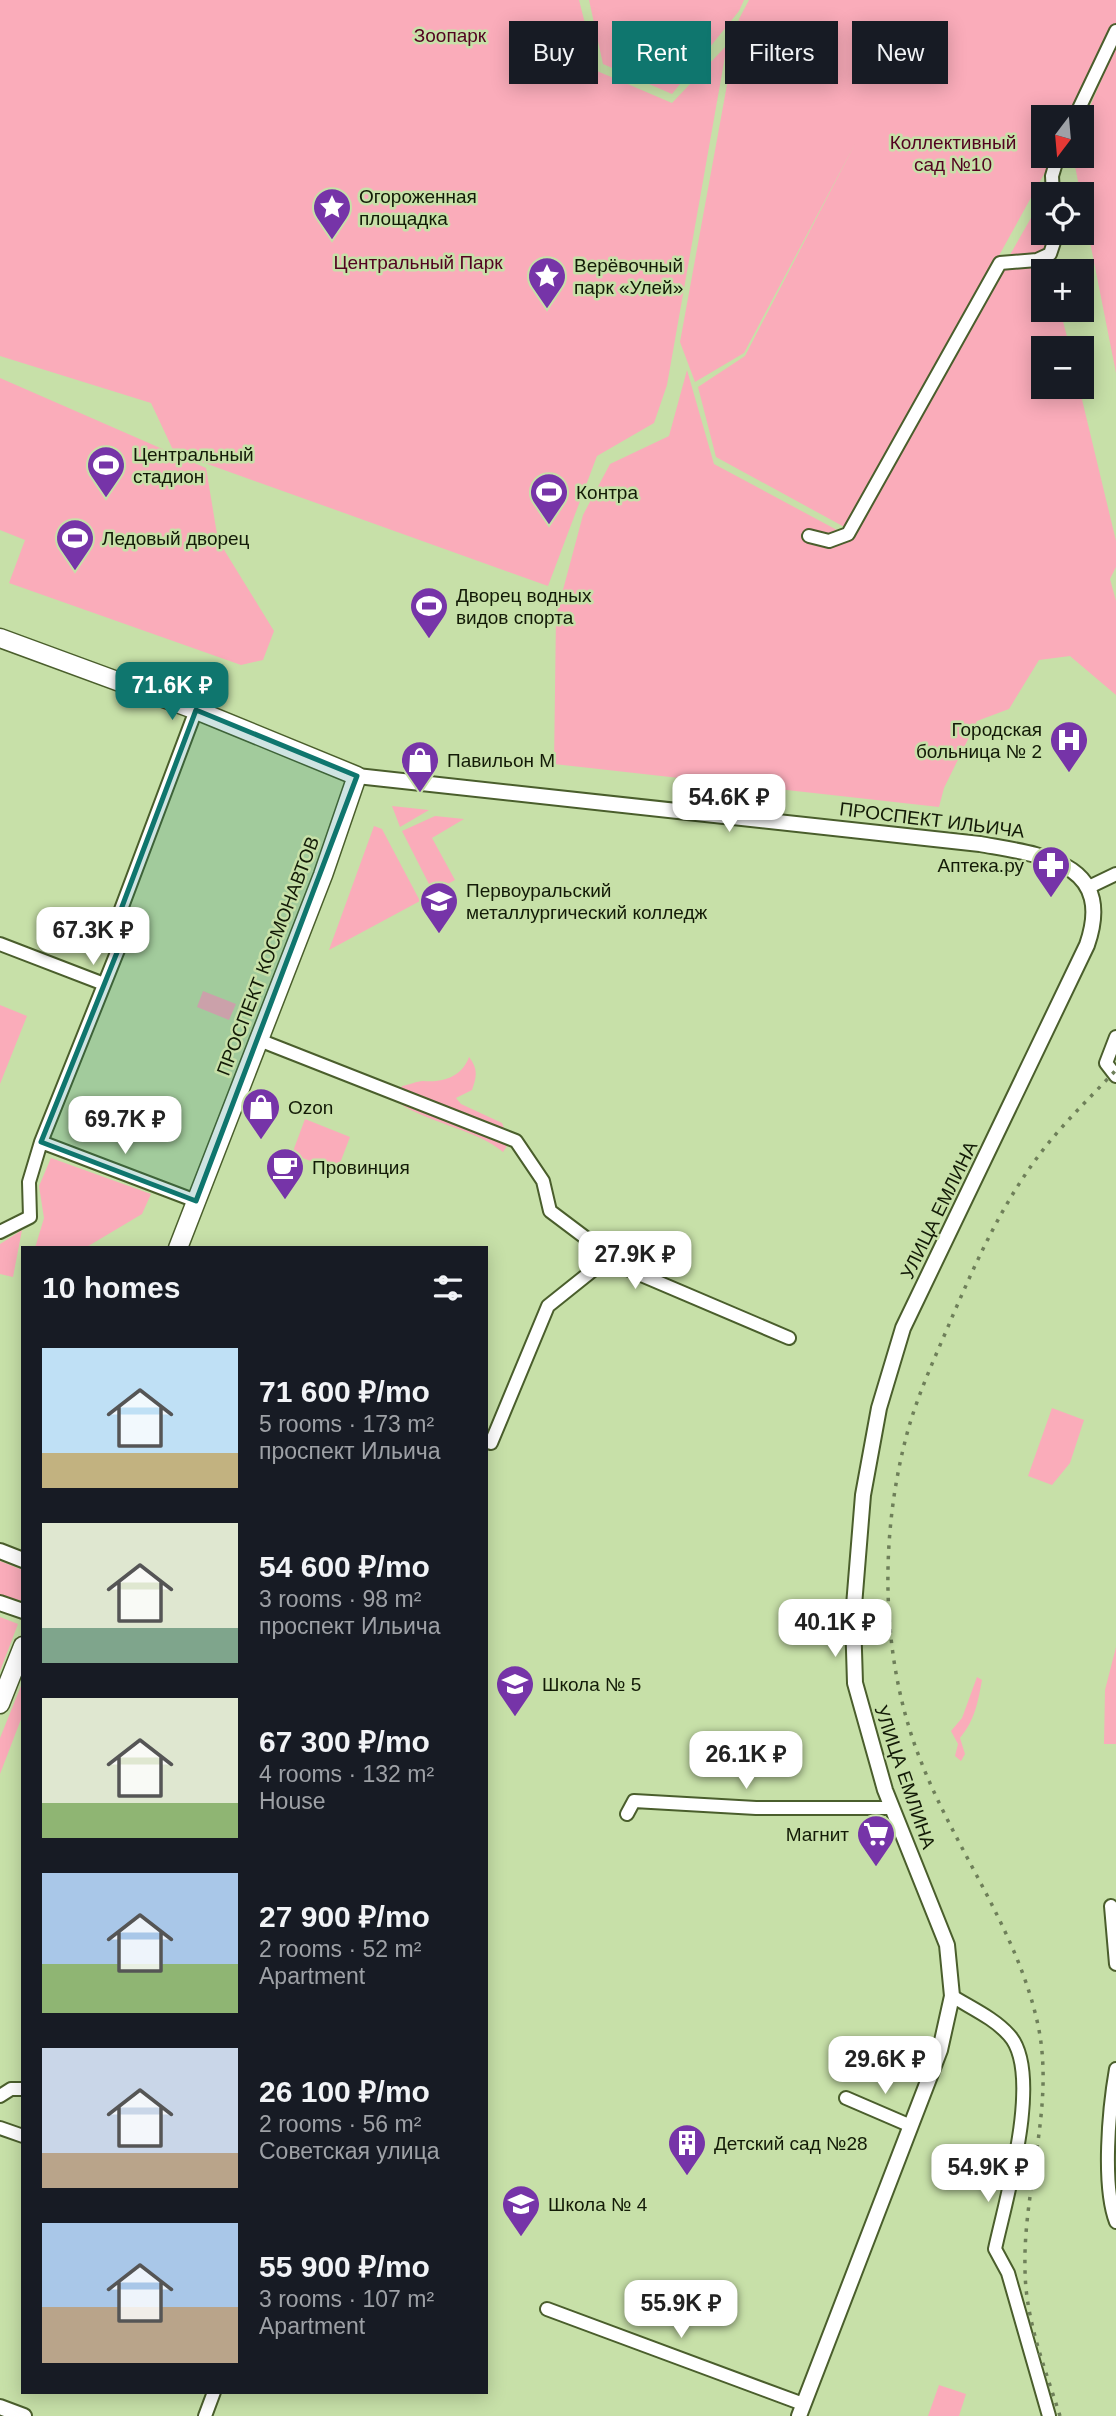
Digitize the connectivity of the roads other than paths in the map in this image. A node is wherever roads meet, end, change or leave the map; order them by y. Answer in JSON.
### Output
{"nodes":[{"id":1,"x":1116,"y":31,"type":"edge"},
{"id":2,"x":1081,"y":105,"type":"edge"},
{"id":3,"x":1056,"y":245,"type":"edge"},
{"id":4,"x":809,"y":537,"type":"dead end"},
{"id":5,"x":0,"y":638,"type":"edge"},
{"id":6,"x":196,"y":710,"type":"junction"},
{"id":7,"x":357,"y":776,"type":"junction"},
{"id":8,"x":1116,"y":874,"type":"edge"},
{"id":9,"x":1089,"y":887,"type":"junction"},
{"id":10,"x":0,"y":944,"type":"edge"},
{"id":11,"x":104,"y":984,"type":"junction"},
{"id":12,"x":1116,"y":1037,"type":"edge"},
{"id":13,"x":259,"y":1040,"type":"junction"},
{"id":14,"x":1116,"y":1076,"type":"edge"},
{"id":15,"x":41,"y":1142,"type":"junction"},
{"id":16,"x":196,"y":1200,"type":"junction"},
{"id":17,"x":0,"y":1232,"type":"edge"},
{"id":18,"x":179,"y":1246,"type":"edge"},
{"id":19,"x":608,"y":1258,"type":"junction"},
{"id":20,"x":789,"y":1338,"type":"dead end"},
{"id":21,"x":488,"y":1442,"type":"edge"},
{"id":22,"x":0,"y":1551,"type":"edge"},
{"id":23,"x":21,"y":1559,"type":"edge"},
{"id":24,"x":0,"y":1602,"type":"edge"},
{"id":25,"x":21,"y":1610,"type":"edge"},
{"id":26,"x":21,"y":1651,"type":"edge"},
{"id":27,"x":0,"y":1704,"type":"edge"},
{"id":28,"x":892,"y":1808,"type":"junction"},
{"id":29,"x":627,"y":1814,"type":"dead end"},
{"id":30,"x":1111,"y":1906,"type":"dead end"},
{"id":31,"x":1116,"y":1964,"type":"edge"},
{"id":32,"x":952,"y":1996,"type":"junction"},
{"id":33,"x":1116,"y":2069,"type":"edge"},
{"id":34,"x":21,"y":2089,"type":"edge"},
{"id":35,"x":0,"y":2096,"type":"edge"},
{"id":36,"x":846,"y":2098,"type":"dead end"},
{"id":37,"x":911,"y":2126,"type":"junction"},
{"id":38,"x":0,"y":2128,"type":"edge"},
{"id":39,"x":21,"y":2135,"type":"edge"},
{"id":40,"x":1116,"y":2222,"type":"edge"},
{"id":41,"x":547,"y":2309,"type":"dead end"},
{"id":42,"x":213,"y":2394,"type":"edge"},
{"id":43,"x":0,"y":2407,"type":"edge"},
{"id":44,"x":801,"y":2410,"type":"edge"},
{"id":45,"x":24,"y":2416,"type":"edge"},
{"id":46,"x":205,"y":2416,"type":"edge"},
{"id":47,"x":1049,"y":2416,"type":"edge"}],
"edges":[{"from":1,"to":2,"type":"street"},
{"from":3,"to":4,"type":"street"},
{"from":5,"to":6,"type":"main road","name":"ПРОСПЕКТ ИЛЬИЧА"},
{"from":6,"to":7,"type":"main road","name":"ПРОСПЕКТ ИЛЬИЧА"},
{"from":6,"to":11,"type":"street"},
{"from":7,"to":9,"type":"street","name":"ПРОСПЕКТ ИЛЬИЧА"},
{"from":7,"to":13,"type":"main road","name":"ПРОСПЕКТ КОСМОНАВТОВ"},
{"from":8,"to":9,"type":"street"},
{"from":9,"to":28,"type":"street","name":"УЛИЦА ЕМЛИНА"},
{"from":10,"to":11,"type":"street"},
{"from":11,"to":15,"type":"street"},
{"from":12,"to":14,"type":"street"},
{"from":13,"to":16,"type":"main road","name":"ПРОСПЕКТ КОСМОНАВТОВ"},
{"from":13,"to":19,"type":"street"},
{"from":15,"to":16,"type":"street"},
{"from":15,"to":17,"type":"street"},
{"from":16,"to":18,"type":"main road","name":"ПРОСПЕКТ КОСМОНАВТОВ"},
{"from":19,"to":20,"type":"street"},
{"from":19,"to":21,"type":"street"},
{"from":22,"to":23,"type":"street"},
{"from":24,"to":25,"type":"street"},
{"from":26,"to":27,"type":"main road"},
{"from":28,"to":29,"type":"street"},
{"from":28,"to":32,"type":"street","name":"УЛИЦА ЕМЛИНА"},
{"from":30,"to":31,"type":"street"},
{"from":32,"to":37,"type":"street","name":"УЛИЦА ЕМЛИНА"},
{"from":32,"to":47,"type":"street"},
{"from":33,"to":40,"type":"street"},
{"from":34,"to":35,"type":"street"},
{"from":36,"to":37,"type":"street"},
{"from":37,"to":44,"type":"street","name":"УЛИЦА ЕМЛИНА"},
{"from":38,"to":39,"type":"street"},
{"from":41,"to":44,"type":"street"},
{"from":42,"to":46,"type":"street"},
{"from":43,"to":45,"type":"street"}]}
